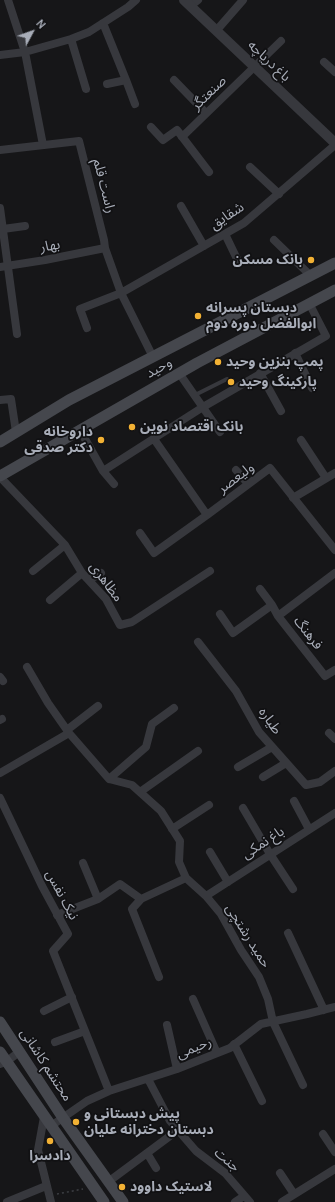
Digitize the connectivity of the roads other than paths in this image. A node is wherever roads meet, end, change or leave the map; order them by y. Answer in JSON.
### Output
{"nodes":[{"id":1,"x":8,"y":0,"type":"edge"},
{"id":2,"x":136,"y":0,"type":"edge"},
{"id":3,"x":243,"y":0,"type":"edge"},
{"id":4,"x":191,"y":2,"type":"edge"},
{"id":5,"x":103,"y":23,"type":"junction"},
{"id":6,"x":216,"y":31,"type":"junction"},
{"id":7,"x":71,"y":39,"type":"junction"},
{"id":8,"x":280,"y":41,"type":"dead end"},
{"id":9,"x":25,"y":52,"type":"junction"},
{"id":10,"x":0,"y":55,"type":"edge"},
{"id":11,"x":324,"y":62,"type":"dead end"},
{"id":12,"x":254,"y":67,"type":"junction"},
{"id":13,"x":335,"y":72,"type":"edge"},
{"id":14,"x":126,"y":80,"type":"junction"},
{"id":15,"x":174,"y":80,"type":"dead end"},
{"id":16,"x":107,"y":84,"type":"dead end"},
{"id":17,"x":86,"y":89,"type":"dead end"},
{"id":18,"x":136,"y":104,"type":"dead end"},
{"id":19,"x":206,"y":114,"type":"junction"},
{"id":20,"x":151,"y":127,"type":"dead end"},
{"id":21,"x":182,"y":137,"type":"junction"},
{"id":22,"x":335,"y":144,"type":"edge"},
{"id":23,"x":43,"y":145,"type":"junction"},
{"id":24,"x":0,"y":150,"type":"edge"},
{"id":25,"x":250,"y":167,"type":"dead end"},
{"id":26,"x":209,"y":172,"type":"dead end"},
{"id":27,"x":279,"y":194,"type":"junction"},
{"id":28,"x":181,"y":206,"type":"dead end"},
{"id":29,"x":0,"y":208,"type":"edge"},
{"id":30,"x":25,"y":226,"type":"dead end"},
{"id":31,"x":3,"y":229,"type":"junction"},
{"id":32,"x":225,"y":234,"type":"junction"},
{"id":33,"x":274,"y":240,"type":"dead end"},
{"id":34,"x":204,"y":246,"type":"junction"},
{"id":35,"x":105,"y":248,"type":"junction"},
{"id":36,"x":238,"y":261,"type":"dead end"},
{"id":37,"x":335,"y":263,"type":"edge"},
{"id":38,"x":4,"y":266,"type":"edge"},
{"id":39,"x":311,"y":276,"type":"junction"},
{"id":40,"x":335,"y":290,"type":"edge"},
{"id":41,"x":121,"y":293,"type":"junction"},
{"id":42,"x":310,"y":303,"type":"junction"},
{"id":43,"x":86,"y":328,"type":"dead end"},
{"id":44,"x":17,"y":334,"type":"dead end"},
{"id":45,"x":295,"y":353,"type":"junction"},
{"id":46,"x":154,"y":357,"type":"junction"},
{"id":47,"x":260,"y":373,"type":"junction"},
{"id":48,"x":179,"y":374,"type":"junction"},
{"id":49,"x":227,"y":379,"type":"dead end"},
{"id":50,"x":312,"y":388,"type":"dead end"},
{"id":51,"x":194,"y":396,"type":"junction"},
{"id":52,"x":0,"y":400,"type":"edge"},
{"id":53,"x":203,"y":407,"type":"junction"},
{"id":54,"x":281,"y":411,"type":"dead end"},
{"id":55,"x":80,"y":430,"type":"junction"},
{"id":56,"x":16,"y":432,"type":"junction"},
{"id":57,"x":220,"y":432,"type":"dead end"},
{"id":58,"x":154,"y":439,"type":"junction"},
{"id":59,"x":301,"y":440,"type":"dead end"},
{"id":60,"x":0,"y":442,"type":"edge"},
{"id":61,"x":236,"y":470,"type":"dead end"},
{"id":62,"x":102,"y":471,"type":"junction"},
{"id":63,"x":335,"y":473,"type":"edge"},
{"id":64,"x":0,"y":477,"type":"edge"},
{"id":65,"x":326,"y":478,"type":"junction"},
{"id":66,"x":114,"y":484,"type":"dead end"},
{"id":67,"x":248,"y":484,"type":"junction"},
{"id":68,"x":293,"y":498,"type":"junction"},
{"id":69,"x":207,"y":515,"type":"junction"},
{"id":70,"x":140,"y":533,"type":"dead end"},
{"id":71,"x":66,"y":544,"type":"junction"},
{"id":72,"x":335,"y":550,"type":"edge"},
{"id":73,"x":33,"y":571,"type":"dead end"},
{"id":74,"x":210,"y":571,"type":"dead end"},
{"id":75,"x":82,"y":573,"type":"junction"},
{"id":76,"x":101,"y":573,"type":"dead end"},
{"id":77,"x":335,"y":574,"type":"edge"},
{"id":78,"x":89,"y":580,"type":"junction"},
{"id":79,"x":260,"y":589,"type":"dead end"},
{"id":80,"x":50,"y":600,"type":"dead end"},
{"id":81,"x":272,"y":605,"type":"junction"},
{"id":82,"x":220,"y":614,"type":"dead end"},
{"id":83,"x":278,"y":616,"type":"junction"},
{"id":84,"x":198,"y":642,"type":"dead end"},
{"id":85,"x":27,"y":667,"type":"dead end"},
{"id":86,"x":335,"y":670,"type":"edge"},
{"id":87,"x":98,"y":706,"type":"dead end"},
{"id":88,"x":174,"y":708,"type":"dead end"},
{"id":89,"x":68,"y":732,"type":"junction"},
{"id":90,"x":272,"y":747,"type":"junction"},
{"id":91,"x":198,"y":751,"type":"dead end"},
{"id":92,"x":286,"y":763,"type":"junction"},
{"id":93,"x":238,"y":767,"type":"dead end"},
{"id":94,"x":335,"y":771,"type":"edge"},
{"id":95,"x":0,"y":773,"type":"edge"},
{"id":96,"x":263,"y":777,"type":"dead end"},
{"id":97,"x":109,"y":779,"type":"junction"},
{"id":98,"x":140,"y":792,"type":"junction"},
{"id":99,"x":0,"y":798,"type":"edge"},
{"id":100,"x":294,"y":801,"type":"dead end"},
{"id":101,"x":209,"y":805,"type":"dead end"},
{"id":102,"x":244,"y":808,"type":"dead end"},
{"id":103,"x":335,"y":812,"type":"edge"},
{"id":104,"x":172,"y":829,"type":"junction"},
{"id":105,"x":309,"y":830,"type":"junction"},
{"id":106,"x":210,"y":852,"type":"dead end"},
{"id":107,"x":270,"y":854,"type":"junction"},
{"id":108,"x":83,"y":864,"type":"dead end"},
{"id":109,"x":186,"y":878,"type":"junction"},
{"id":110,"x":228,"y":882,"type":"junction"},
{"id":111,"x":293,"y":889,"type":"dead end"},
{"id":112,"x":206,"y":896,"type":"junction"},
{"id":113,"x":98,"y":899,"type":"junction"},
{"id":114,"x":141,"y":899,"type":"junction"},
{"id":115,"x":57,"y":915,"type":"junction"},
{"id":116,"x":288,"y":933,"type":"dead end"},
{"id":117,"x":159,"y":977,"type":"dead end"},
{"id":118,"x":72,"y":997,"type":"junction"},
{"id":119,"x":193,"y":999,"type":"dead end"},
{"id":120,"x":335,"y":1007,"type":"edge"},
{"id":121,"x":324,"y":1010,"type":"junction"},
{"id":122,"x":44,"y":1011,"type":"dead end"},
{"id":123,"x":0,"y":1022,"type":"edge"},
{"id":124,"x":273,"y":1022,"type":"junction"},
{"id":125,"x":167,"y":1025,"type":"dead end"},
{"id":126,"x":85,"y":1031,"type":"junction"},
{"id":127,"x":55,"y":1042,"type":"dead end"},
{"id":128,"x":234,"y":1044,"type":"junction"},
{"id":129,"x":19,"y":1052,"type":"junction"},
{"id":130,"x":217,"y":1053,"type":"junction"},
{"id":131,"x":2,"y":1059,"type":"edge"},
{"id":132,"x":177,"y":1069,"type":"junction"},
{"id":133,"x":148,"y":1079,"type":"junction"},
{"id":134,"x":303,"y":1085,"type":"dead end"},
{"id":135,"x":109,"y":1091,"type":"junction"},
{"id":136,"x":262,"y":1101,"type":"dead end"},
{"id":137,"x":63,"y":1118,"type":"junction"},
{"id":138,"x":48,"y":1122,"type":"junction"},
{"id":139,"x":178,"y":1130,"type":"junction"},
{"id":140,"x":323,"y":1134,"type":"dead end"},
{"id":141,"x":335,"y":1152,"type":"edge"},
{"id":142,"x":147,"y":1153,"type":"junction"},
{"id":143,"x":156,"y":1168,"type":"dead end"},
{"id":144,"x":335,"y":1169,"type":"edge"},
{"id":145,"x":280,"y":1173,"type":"dead end"},
{"id":146,"x":108,"y":1182,"type":"junction"},
{"id":147,"x":46,"y":1186,"type":"junction"},
{"id":148,"x":294,"y":1194,"type":"junction"},
{"id":149,"x":50,"y":1199,"type":"edge"},
{"id":150,"x":247,"y":1199,"type":"edge"},
{"id":151,"x":7,"y":1202,"type":"edge"},
{"id":152,"x":104,"y":1202,"type":"edge"},
{"id":153,"x":123,"y":1202,"type":"edge"},
{"id":154,"x":235,"y":1202,"type":"edge"},
{"id":155,"x":282,"y":1202,"type":"edge"}],
"edges":[{"from":1,"to":9,"type":"street"},
{"from":2,"to":5,"type":"street"},
{"from":3,"to":6,"type":"street"},
{"from":4,"to":6,"type":"street","name":"باغ دریاچه"},
{"from":5,"to":7,"type":"street"},
{"from":5,"to":14,"type":"street"},
{"from":6,"to":12,"type":"street","name":"باغ دریاچه"},
{"from":7,"to":9,"type":"street"},
{"from":7,"to":17,"type":"street"},
{"from":8,"to":12,"type":"street","name":"صنعتگر"},
{"from":9,"to":10,"type":"street"},
{"from":9,"to":23,"type":"street"},
{"from":11,"to":13,"type":"street"},
{"from":12,"to":19,"type":"street","name":"صنعتگر"},
{"from":12,"to":22,"type":"street","name":"باغ دریاچه"},
{"from":14,"to":16,"type":"street"},
{"from":14,"to":18,"type":"street"},
{"from":15,"to":19,"type":"street"},
{"from":19,"to":21,"type":"street","name":"صنعتگر"},
{"from":20,"to":21,"type":"street"},
{"from":21,"to":26,"type":"street"},
{"from":22,"to":27,"type":"street","name":"شقایق"},
{"from":23,"to":24,"type":"street"},
{"from":23,"to":35,"type":"street","name":"راست قلم"},
{"from":25,"to":27,"type":"street"},
{"from":27,"to":32,"type":"street","name":"شقایق"},
{"from":28,"to":34,"type":"street"},
{"from":29,"to":31,"type":"street"},
{"from":30,"to":31,"type":"street"},
{"from":31,"to":38,"type":"street"},
{"from":32,"to":34,"type":"street","name":"شقایق"},
{"from":32,"to":36,"type":"street"},
{"from":33,"to":39,"type":"street"},
{"from":34,"to":41,"type":"street","name":"شقایق"},
{"from":35,"to":38,"type":"street","name":"بهار"},
{"from":35,"to":41,"type":"street","name":"راست قلم"},
{"from":37,"to":39,"type":"main road","name":"وحید"},
{"from":38,"to":44,"type":"street"},
{"from":39,"to":46,"type":"main road","name":"وحید"},
{"from":40,"to":42,"type":"main road","name":"وحید"},
{"from":41,"to":43,"type":"street","name":"شقایق"},
{"from":41,"to":46,"type":"street","name":"راست قلم"},
{"from":42,"to":45,"type":"street"},
{"from":42,"to":48,"type":"main road","name":"وحید"},
{"from":45,"to":47,"type":"street"},
{"from":45,"to":50,"type":"street"},
{"from":46,"to":56,"type":"main road","name":"وحید"},
{"from":47,"to":53,"type":"street"},
{"from":47,"to":54,"type":"street"},
{"from":48,"to":51,"type":"street"},
{"from":48,"to":55,"type":"main road","name":"وحید"},
{"from":49,"to":51,"type":"lane"},
{"from":51,"to":53,"type":"street"},
{"from":52,"to":56,"type":"street"},
{"from":53,"to":57,"type":"street"},
{"from":53,"to":58,"type":"street"},
{"from":55,"to":62,"type":"street"},
{"from":55,"to":64,"type":"main road","name":"وحید"},
{"from":56,"to":60,"type":"main road","name":"وحید"},
{"from":58,"to":62,"type":"street"},
{"from":58,"to":69,"type":"street"},
{"from":59,"to":65,"type":"street"},
{"from":61,"to":67,"type":"street"},
{"from":62,"to":66,"type":"street"},
{"from":63,"to":65,"type":"street"},
{"from":64,"to":71,"type":"street","name":"مظاهری"},
{"from":65,"to":68,"type":"street"},
{"from":67,"to":68,"type":"street","name":"ولیعصر"},
{"from":67,"to":69,"type":"street","name":"ولیعصر"},
{"from":68,"to":72,"type":"street","name":"ولیعصر"},
{"from":69,"to":70,"type":"street","name":"ولیعصر"},
{"from":71,"to":73,"type":"street"},
{"from":71,"to":75,"type":"street","name":"مظاهری"},
{"from":74,"to":78,"type":"street","name":"مظاهری"},
{"from":75,"to":78,"type":"street","name":"مظاهری"},
{"from":75,"to":80,"type":"street"},
{"from":76,"to":78,"type":"street"},
{"from":77,"to":83,"type":"street"},
{"from":79,"to":81,"type":"street"},
{"from":81,"to":82,"type":"street"},
{"from":81,"to":83,"type":"street"},
{"from":83,"to":86,"type":"street","name":"فرهنگ"},
{"from":84,"to":90,"type":"street","name":"طیاره"},
{"from":85,"to":89,"type":"street"},
{"from":87,"to":89,"type":"street"},
{"from":88,"to":97,"type":"street"},
{"from":89,"to":95,"type":"street"},
{"from":89,"to":97,"type":"street"},
{"from":90,"to":92,"type":"street","name":"طیاره"},
{"from":90,"to":93,"type":"street"},
{"from":91,"to":98,"type":"street"},
{"from":92,"to":94,"type":"street","name":"طیاره"},
{"from":92,"to":96,"type":"street"},
{"from":97,"to":98,"type":"street"},
{"from":98,"to":104,"type":"street"},
{"from":99,"to":115,"type":"street","name":"نیک نفس"},
{"from":100,"to":105,"type":"street"},
{"from":101,"to":104,"type":"street"},
{"from":102,"to":107,"type":"street"},
{"from":103,"to":105,"type":"street","name":"باغ نمکی"},
{"from":104,"to":109,"type":"street"},
{"from":105,"to":107,"type":"street","name":"باغ نمکی"},
{"from":106,"to":110,"type":"street"},
{"from":107,"to":110,"type":"street","name":"باغ نمکی"},
{"from":107,"to":111,"type":"street"},
{"from":108,"to":113,"type":"street"},
{"from":109,"to":112,"type":"street","name":"حمید رشتچی"},
{"from":109,"to":114,"type":"street"},
{"from":110,"to":112,"type":"street","name":"باغ نمکی"},
{"from":112,"to":124,"type":"street","name":"حمید رشتچی"},
{"from":113,"to":114,"type":"street"},
{"from":113,"to":115,"type":"street"},
{"from":114,"to":117,"type":"street"},
{"from":115,"to":118,"type":"street","name":"نیک نفس"},
{"from":116,"to":121,"type":"street"},
{"from":118,"to":122,"type":"street"},
{"from":118,"to":126,"type":"street","name":"نیک نفس"},
{"from":119,"to":130,"type":"street"},
{"from":120,"to":121,"type":"street","name":"رحیمی"},
{"from":121,"to":124,"type":"street","name":"رحیمی"},
{"from":123,"to":129,"type":"main road","name":"محتشم کاشانی"},
{"from":124,"to":128,"type":"street","name":"رحیمی"},
{"from":124,"to":134,"type":"street","name":"حمید رشتچی"},
{"from":125,"to":132,"type":"street"},
{"from":126,"to":127,"type":"street"},
{"from":126,"to":135,"type":"street","name":"نیک نفس"},
{"from":128,"to":130,"type":"street","name":"رحیمی"},
{"from":128,"to":136,"type":"street"},
{"from":129,"to":131,"type":"street"},
{"from":129,"to":137,"type":"main road","name":"محتشم کاشانی"},
{"from":130,"to":132,"type":"street","name":"رحیمی"},
{"from":131,"to":138,"type":"main road"},
{"from":132,"to":133,"type":"street","name":"رحیمی"},
{"from":133,"to":135,"type":"street","name":"رحیمی"},
{"from":133,"to":139,"type":"street","name":"جنت"},
{"from":135,"to":137,"type":"street","name":"رحیمی"},
{"from":137,"to":138,"type":"street","name":"رحیمی"},
{"from":137,"to":146,"type":"main road","name":"محتشم کاشانی"},
{"from":138,"to":147,"type":"street"},
{"from":138,"to":152,"type":"main road"},
{"from":139,"to":142,"type":"street"},
{"from":139,"to":150,"type":"street","name":"جنت"},
{"from":140,"to":141,"type":"street"},
{"from":142,"to":143,"type":"street"},
{"from":142,"to":146,"type":"street"},
{"from":144,"to":148,"type":"street"},
{"from":145,"to":148,"type":"street"},
{"from":146,"to":153,"type":"main road","name":"محتشم کاشانی"},
{"from":147,"to":149,"type":"street"},
{"from":147,"to":151,"type":"street"},
{"from":148,"to":155,"type":"street"},
{"from":150,"to":154,"type":"street"}]}
